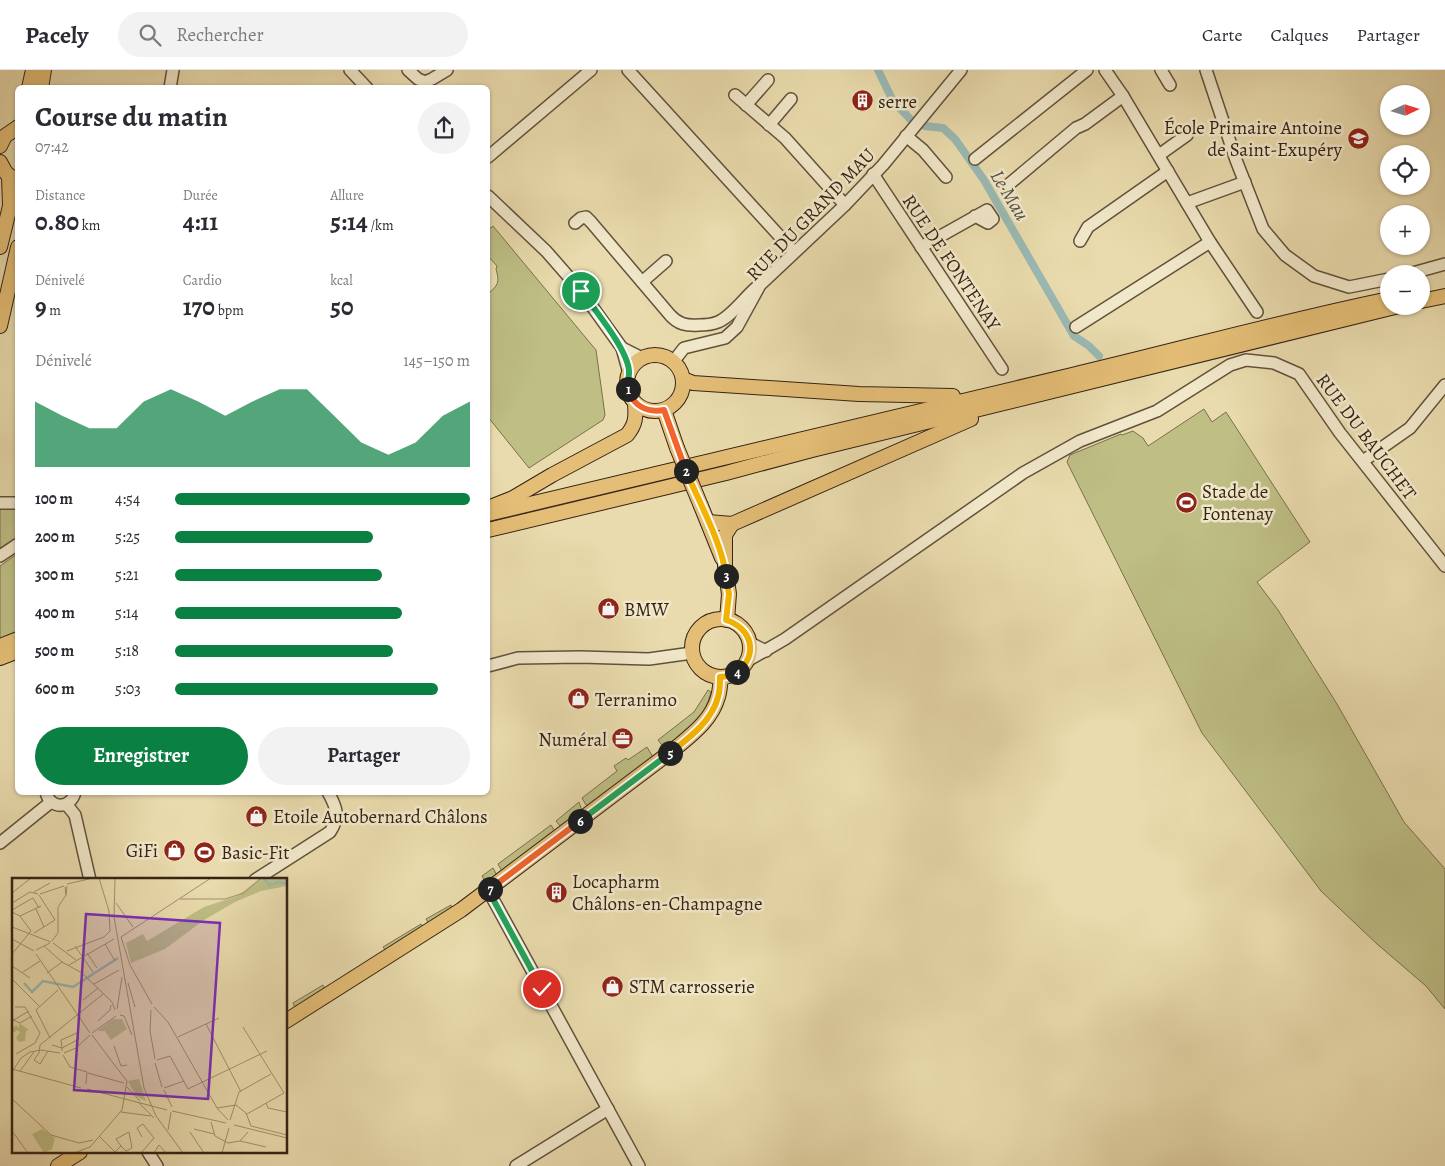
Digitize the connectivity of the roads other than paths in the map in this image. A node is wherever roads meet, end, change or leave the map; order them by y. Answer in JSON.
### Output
{"nodes":[{"id":1,"x":33,"y":70,"type":"edge"},
{"id":2,"x":44,"y":70,"type":"edge"},
{"id":3,"x":173,"y":70,"type":"edge"},
{"id":4,"x":350,"y":70,"type":"edge"},
{"id":5,"x":408,"y":70,"type":"edge"},
{"id":6,"x":447,"y":70,"type":"edge"},
{"id":7,"x":591,"y":70,"type":"edge"},
{"id":8,"x":628,"y":70,"type":"edge"},
{"id":9,"x":961,"y":70,"type":"edge"},
{"id":10,"x":1087,"y":70,"type":"edge"},
{"id":11,"x":1105,"y":70,"type":"edge"},
{"id":12,"x":1161,"y":70,"type":"edge"},
{"id":13,"x":1206,"y":70,"type":"edge"},
{"id":14,"x":768,"y":80,"type":"dead end"},
{"id":15,"x":30,"y":85,"type":"edge"},
{"id":16,"x":42,"y":85,"type":"edge"},
{"id":17,"x":170,"y":85,"type":"edge"},
{"id":18,"x":364,"y":85,"type":"edge"},
{"id":19,"x":1170,"y":85,"type":"dead end"},
{"id":20,"x":734,"y":95,"type":"dead end"},
{"id":21,"x":1123,"y":96,"type":"junction"},
{"id":22,"x":791,"y":99,"type":"dead end"},
{"id":23,"x":746,"y":105,"type":"junction"},
{"id":24,"x":769,"y":125,"type":"junction"},
{"id":25,"x":15,"y":129,"type":"edge"},
{"id":26,"x":909,"y":133,"type":"junction"},
{"id":27,"x":1186,"y":135,"type":"dead end"},
{"id":28,"x":0,"y":146,"type":"edge"},
{"id":29,"x":1159,"y":155,"type":"junction"},
{"id":30,"x":490,"y":156,"type":"edge"},
{"id":31,"x":975,"y":158,"type":"dead end"},
{"id":32,"x":0,"y":162,"type":"edge"},
{"id":33,"x":1168,"y":171,"type":"junction"},
{"id":34,"x":873,"y":174,"type":"junction"},
{"id":35,"x":946,"y":177,"type":"dead end"},
{"id":36,"x":13,"y":178,"type":"edge"},
{"id":37,"x":1245,"y":182,"type":"junction"},
{"id":38,"x":1008,"y":185,"type":"dead end"},
{"id":39,"x":490,"y":198,"type":"edge"},
{"id":40,"x":1187,"y":203,"type":"junction"},
{"id":41,"x":845,"y":205,"type":"junction"},
{"id":42,"x":975,"y":216,"type":"dead end"},
{"id":43,"x":575,"y":223,"type":"dead end"},
{"id":44,"x":1080,"y":241,"type":"dead end"},
{"id":45,"x":1210,"y":242,"type":"junction"},
{"id":46,"x":0,"y":247,"type":"edge"},
{"id":47,"x":921,"y":247,"type":"junction"},
{"id":48,"x":794,"y":252,"type":"junction"},
{"id":49,"x":15,"y":260,"type":"edge"},
{"id":50,"x":666,"y":261,"type":"dead end"},
{"id":51,"x":1445,"y":264,"type":"edge"},
{"id":52,"x":1430,"y":268,"type":"edge"},
{"id":53,"x":1380,"y":281,"type":"edge"},
{"id":54,"x":642,"y":282,"type":"junction"},
{"id":55,"x":760,"y":285,"type":"junction"},
{"id":56,"x":1445,"y":287,"type":"edge"},
{"id":57,"x":1430,"y":290,"type":"edge"},
{"id":58,"x":1445,"y":296,"type":"edge"},
{"id":59,"x":1430,"y":299,"type":"edge"},
{"id":60,"x":1380,"y":301,"type":"edge"},
{"id":61,"x":1380,"y":311,"type":"edge"},
{"id":62,"x":1257,"y":312,"type":"dead end"},
{"id":63,"x":0,"y":326,"type":"edge"},
{"id":64,"x":1076,"y":327,"type":"dead end"},
{"id":65,"x":622,"y":348,"type":"junction"},
{"id":66,"x":642,"y":358,"type":"junction"},
{"id":67,"x":674,"y":362,"type":"junction"},
{"id":68,"x":1002,"y":369,"type":"dead end"},
{"id":69,"x":629,"y":373,"type":"junction"},
{"id":70,"x":683,"y":379,"type":"junction"},
{"id":71,"x":1445,"y":385,"type":"edge"},
{"id":72,"x":1037,"y":395,"type":"junction"},
{"id":73,"x":976,"y":396,"type":"junction"},
{"id":74,"x":635,"y":403,"type":"junction"},
{"id":75,"x":664,"y":410,"type":"junction"},
{"id":76,"x":1363,"y":461,"type":"junction"},
{"id":77,"x":0,"y":503,"type":"edge"},
{"id":78,"x":15,"y":503,"type":"edge"},
{"id":79,"x":490,"y":508,"type":"edge"},
{"id":80,"x":490,"y":514,"type":"edge"},
{"id":81,"x":708,"y":522,"type":"junction"},
{"id":82,"x":732,"y":524,"type":"junction"},
{"id":83,"x":490,"y":530,"type":"edge"},
{"id":84,"x":15,"y":546,"type":"edge"},
{"id":85,"x":0,"y":556,"type":"edge"},
{"id":86,"x":725,"y":566,"type":"junction"},
{"id":87,"x":1445,"y":566,"type":"edge"},
{"id":88,"x":726,"y":620,"type":"junction"},
{"id":89,"x":15,"y":640,"type":"edge"},
{"id":90,"x":750,"y":643,"type":"junction"},
{"id":91,"x":0,"y":646,"type":"edge"},
{"id":92,"x":766,"y":651,"type":"junction"},
{"id":93,"x":15,"y":652,"type":"edge"},
{"id":94,"x":692,"y":653,"type":"junction"},
{"id":95,"x":0,"y":658,"type":"edge"},
{"id":96,"x":747,"y":661,"type":"junction"},
{"id":97,"x":490,"y":665,"type":"edge"},
{"id":98,"x":720,"y":677,"type":"junction"},
{"id":99,"x":74,"y":795,"type":"edge"},
{"id":100,"x":330,"y":795,"type":"edge"},
{"id":101,"x":48,"y":798,"type":"edge"},
{"id":102,"x":67,"y":804,"type":"junction"},
{"id":103,"x":0,"y":835,"type":"edge"},
{"id":104,"x":0,"y":843,"type":"edge"},
{"id":105,"x":90,"y":878,"type":"edge"},
{"id":106,"x":258,"y":878,"type":"edge"},
{"id":107,"x":488,"y":890,"type":"junction"},
{"id":108,"x":288,"y":1020,"type":"edge"},
{"id":109,"x":608,"y":1109,"type":"junction"},
{"id":110,"x":77,"y":1154,"type":"edge"},
{"id":111,"x":149,"y":1154,"type":"edge"},
{"id":112,"x":58,"y":1166,"type":"edge"},
{"id":113,"x":157,"y":1166,"type":"edge"},
{"id":114,"x":516,"y":1166,"type":"edge"},
{"id":115,"x":639,"y":1166,"type":"edge"}],
"edges":[{"from":1,"to":15,"type":"main road"},
{"from":2,"to":16,"type":"main road"},
{"from":3,"to":17,"type":"street"},
{"from":4,"to":18,"type":"street"},
{"from":5,"to":6,"type":"street"},
{"from":7,"to":30,"type":"street"},
{"from":8,"to":48,"type":"street"},
{"from":9,"to":26,"type":"street","name":"RUE DU GRAND MAU"},
{"from":10,"to":31,"type":"street"},
{"from":11,"to":21,"type":"street"},
{"from":12,"to":19,"type":"street"},
{"from":13,"to":37,"type":"street"},
{"from":14,"to":23,"type":"street"},
{"from":20,"to":23,"type":"street"},
{"from":21,"to":29,"type":"street"},
{"from":21,"to":38,"type":"street"},
{"from":22,"to":24,"type":"street"},
{"from":23,"to":24,"type":"street"},
{"from":24,"to":41,"type":"street"},
{"from":25,"to":28,"type":"main road"},
{"from":26,"to":34,"type":"street","name":"RUE DU GRAND MAU"},
{"from":26,"to":35,"type":"street"},
{"from":27,"to":29,"type":"street"},
{"from":29,"to":33,"type":"street"},
{"from":32,"to":36,"type":"main road"},
{"from":33,"to":40,"type":"street"},
{"from":33,"to":44,"type":"street"},
{"from":34,"to":41,"type":"street","name":"RUE DU GRAND MAU"},
{"from":34,"to":47,"type":"street","name":"RUE DE FONTENAY"},
{"from":36,"to":46,"type":"main road"},
{"from":37,"to":40,"type":"street"},
{"from":37,"to":53,"type":"street"},
{"from":39,"to":65,"type":"street"},
{"from":40,"to":45,"type":"street"},
{"from":41,"to":48,"type":"street","name":"RUE DU GRAND MAU"},
{"from":42,"to":47,"type":"street"},
{"from":43,"to":54,"type":"street"},
{"from":45,"to":62,"type":"street"},
{"from":45,"to":64,"type":"street"},
{"from":47,"to":68,"type":"street","name":"RUE DE FONTENAY"},
{"from":48,"to":55,"type":"street","name":"RUE DU GRAND MAU"},
{"from":49,"to":63,"type":"main road"},
{"from":50,"to":54,"type":"street"},
{"from":51,"to":52,"type":"street"},
{"from":54,"to":55,"type":"street"},
{"from":55,"to":67,"type":"street","name":"RUE DU GRAND MAU"},
{"from":56,"to":57,"type":"main road"},
{"from":58,"to":59,"type":"main road"},
{"from":60,"to":73,"type":"main road"},
{"from":61,"to":72,"type":"main road"},
{"from":65,"to":66,"type":"street"},
{"from":65,"to":69,"type":"street"},
{"from":66,"to":67,"type":"main road"},
{"from":66,"to":69,"type":"main road"},
{"from":67,"to":70,"type":"main road"},
{"from":69,"to":74,"type":"main road"},
{"from":70,"to":73,"type":"main road"},
{"from":70,"to":75,"type":"main road"},
{"from":71,"to":76,"type":"street"},
{"from":72,"to":82,"type":"main road"},
{"from":72,"to":83,"type":"main road"},
{"from":73,"to":80,"type":"main road"},
{"from":74,"to":75,"type":"main road"},
{"from":74,"to":79,"type":"main road"},
{"from":75,"to":81,"type":"main road","bridge":true},
{"from":76,"to":87,"type":"street","name":"RUE DU BAUCHET"},
{"from":76,"to":92,"type":"street","name":"RUE DU BAUCHET"},
{"from":77,"to":78,"type":"street"},
{"from":81,"to":82,"type":"main road"},
{"from":81,"to":86,"type":"main road"},
{"from":82,"to":86,"type":"main road"},
{"from":84,"to":85,"type":"street"},
{"from":86,"to":88,"type":"main road"},
{"from":88,"to":90,"type":"main road"},
{"from":88,"to":94,"type":"main road"},
{"from":89,"to":91,"type":"main road"},
{"from":90,"to":92,"type":"street"},
{"from":90,"to":96,"type":"main road"},
{"from":92,"to":96,"type":"street"},
{"from":93,"to":95,"type":"main road"},
{"from":94,"to":97,"type":"street"},
{"from":94,"to":98,"type":"main road"},
{"from":96,"to":98,"type":"main road"},
{"from":98,"to":107,"type":"main road"},
{"from":99,"to":102,"type":"street"},
{"from":100,"to":106,"type":"street"},
{"from":101,"to":102,"type":"street"},
{"from":101,"to":103,"type":"street"},
{"from":101,"to":104,"type":"street"},
{"from":102,"to":105,"type":"street"},
{"from":107,"to":108,"type":"main road"},
{"from":107,"to":109,"type":"street"},
{"from":109,"to":114,"type":"street"},
{"from":109,"to":115,"type":"street"},
{"from":110,"to":112,"type":"main road"},
{"from":111,"to":113,"type":"street"}]}
